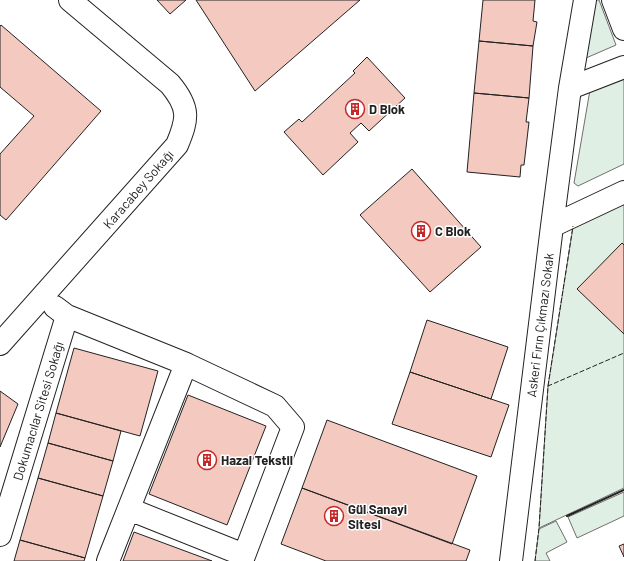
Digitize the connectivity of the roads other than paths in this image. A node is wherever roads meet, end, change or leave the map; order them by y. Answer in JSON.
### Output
{"nodes":[{"id":1,"x":70,"y":0,"type":"edge"},
{"id":2,"x":585,"y":0,"type":"edge"},
{"id":3,"x":613,"y":0,"type":"edge"},
{"id":4,"x":624,"y":29,"type":"edge"},
{"id":5,"x":624,"y":66,"type":"edge"},
{"id":6,"x":570,"y":88,"type":"junction"},
{"id":7,"x":624,"y":192,"type":"edge"},
{"id":8,"x":552,"y":226,"type":"junction"},
{"id":9,"x":42,"y":297,"type":"junction"},
{"id":10,"x":67,"y":316,"type":"junction"},
{"id":11,"x":0,"y":344,"type":"edge"},
{"id":12,"x":186,"y":364,"type":"junction"},
{"id":13,"x":129,"y":509,"type":"junction"},
{"id":14,"x":0,"y":536,"type":"edge"},
{"id":15,"x":243,"y":558,"type":"edge"},
{"id":16,"x":108,"y":561,"type":"edge"},
{"id":17,"x":512,"y":561,"type":"edge"}],
"edges":[{"from":1,"to":9,"type":"street","name":"Karacabey Sokağı"},
{"from":2,"to":6,"type":"street","name":"Askeri Fırın Çıkmazı Sokak"},
{"from":3,"to":4,"type":"street"},
{"from":5,"to":6,"type":"street"},
{"from":6,"to":8,"type":"street","name":"Askeri Fırın Çıkmazı Sokak"},
{"from":7,"to":8,"type":"street"},
{"from":8,"to":17,"type":"street","name":"Askeri Fırın Çıkmazı Sokak"},
{"from":9,"to":10,"type":"street"},
{"from":9,"to":11,"type":"street","name":"Karacabey Sokağı"},
{"from":10,"to":12,"type":"street"},
{"from":10,"to":14,"type":"street","name":"Dokumacılar Sitesi Sokağı"},
{"from":12,"to":13,"type":"street"},
{"from":12,"to":15,"type":"street"},
{"from":13,"to":15,"type":"street"},
{"from":13,"to":16,"type":"street"}]}
